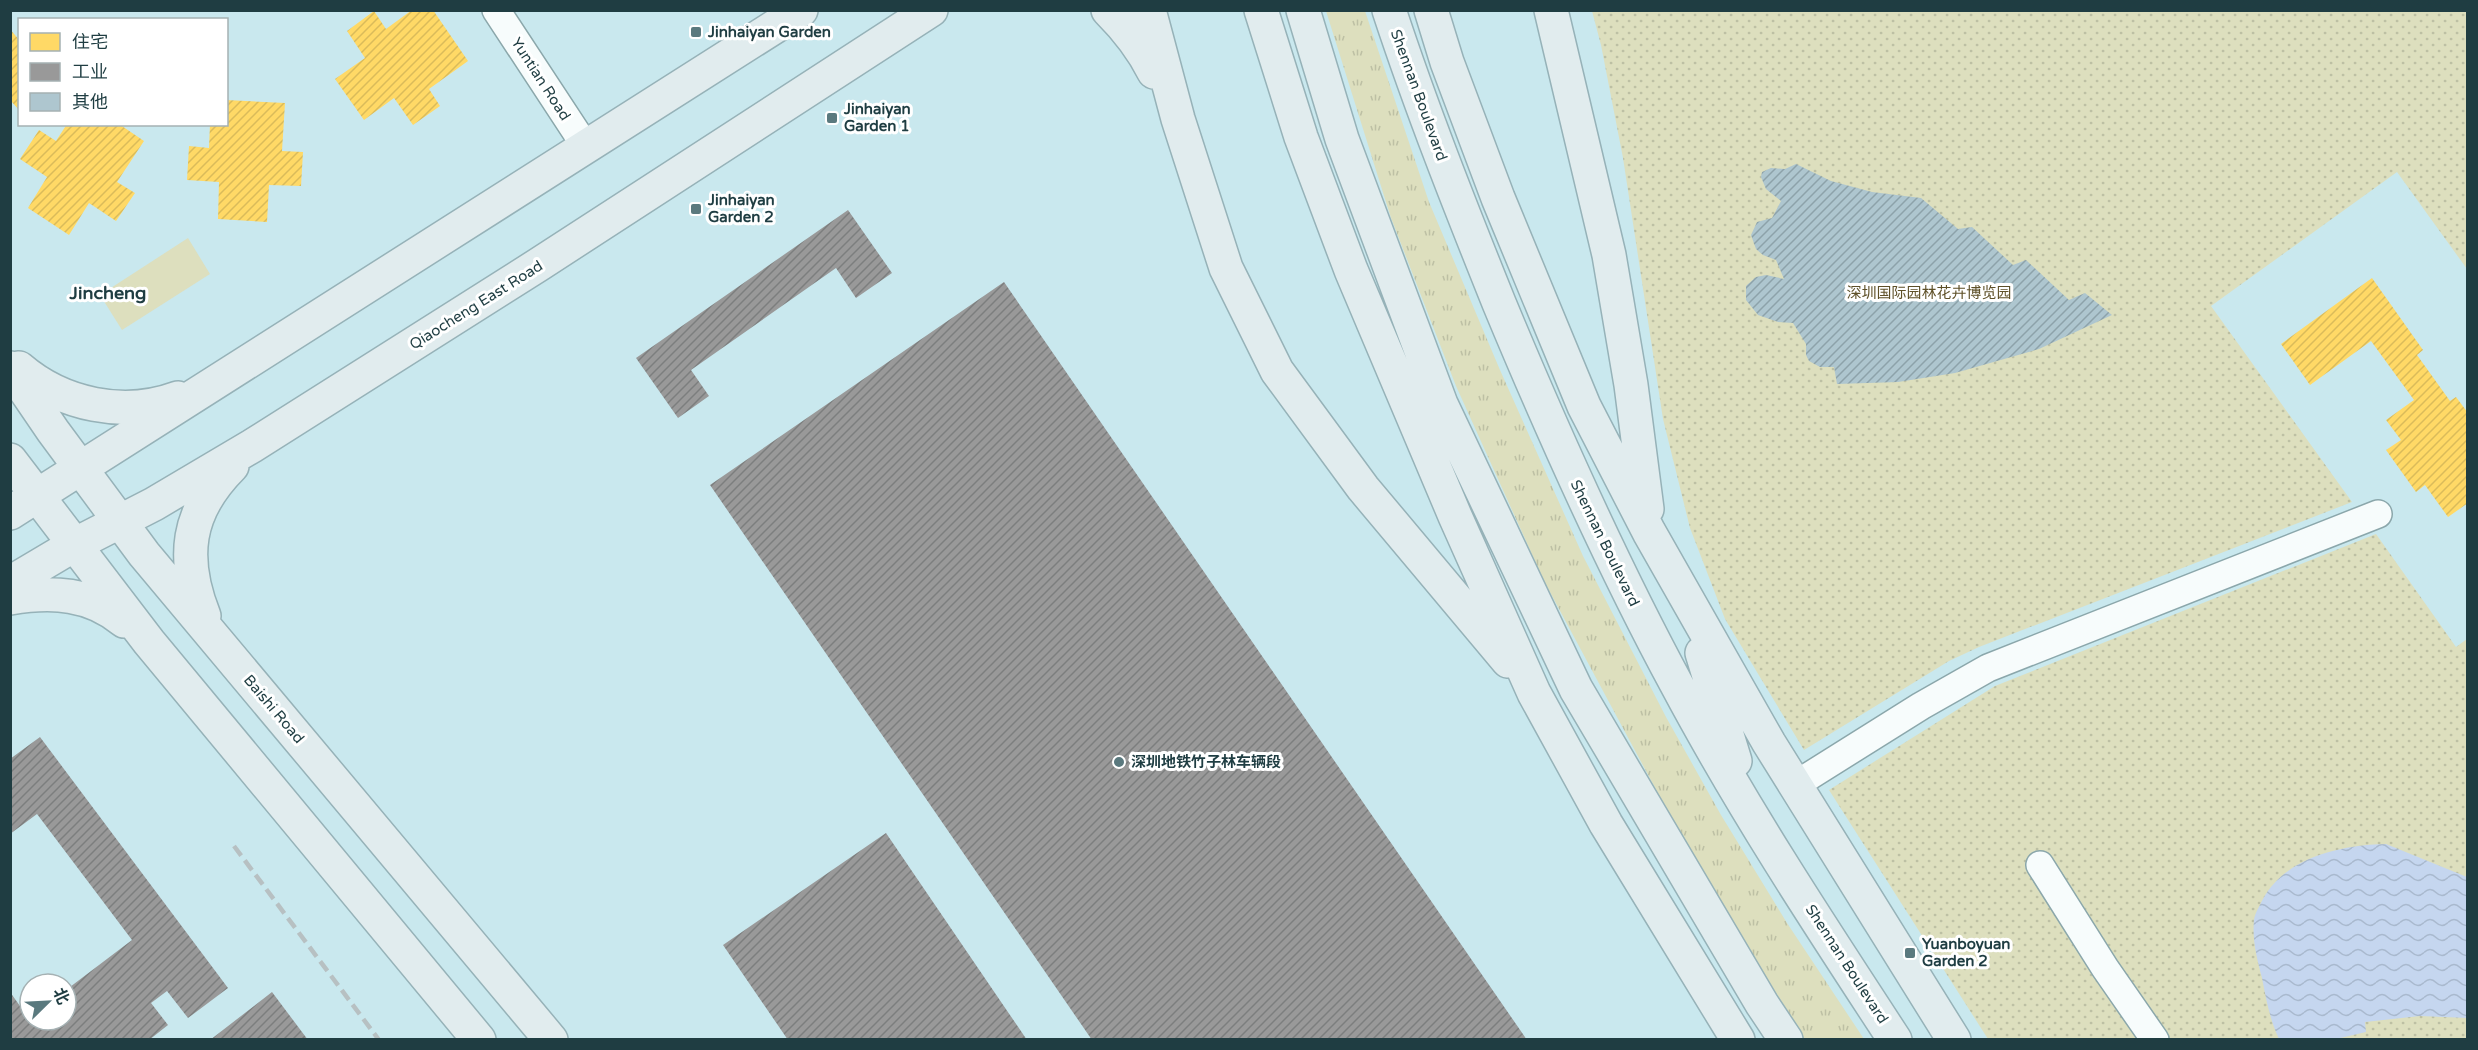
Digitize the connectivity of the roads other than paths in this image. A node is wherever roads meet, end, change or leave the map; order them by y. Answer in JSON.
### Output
{"nodes":[{"id":1,"x":496,"y":10,"type":"edge"},
{"id":2,"x":801,"y":10,"type":"edge"},
{"id":3,"x":931,"y":10,"type":"edge"},
{"id":4,"x":1108,"y":10,"type":"edge"},
{"id":5,"x":1149,"y":10,"type":"edge"},
{"id":6,"x":1303,"y":10,"type":"edge"},
{"id":7,"x":1389,"y":10,"type":"edge"},
{"id":8,"x":1431,"y":10,"type":"edge"},
{"id":9,"x":1551,"y":10,"type":"edge"},
{"id":10,"x":1262,"y":13,"type":"edge"},
{"id":11,"x":1178,"y":119,"type":"junction"},
{"id":12,"x":586,"y":147,"type":"junction"},
{"id":13,"x":10,"y":360,"type":"edge"},
{"id":14,"x":10,"y":368,"type":"edge"},
{"id":15,"x":211,"y":386,"type":"junction"},
{"id":16,"x":252,"y":446,"type":"junction"},
{"id":17,"x":10,"y":460,"type":"edge"},
{"id":18,"x":81,"y":469,"type":"junction"},
{"id":19,"x":24,"y":504,"type":"edge"},
{"id":20,"x":2378,"y":514,"type":"dead end"},
{"id":21,"x":119,"y":522,"type":"junction"},
{"id":22,"x":1649,"y":532,"type":"junction"},
{"id":23,"x":74,"y":545,"type":"junction"},
{"id":24,"x":10,"y":583,"type":"edge"},
{"id":25,"x":1684,"y":594,"type":"junction"},
{"id":26,"x":10,"y":598,"type":"edge"},
{"id":27,"x":213,"y":637,"type":"junction"},
{"id":28,"x":149,"y":642,"type":"junction"},
{"id":29,"x":1534,"y":693,"type":"junction"},
{"id":30,"x":1795,"y":785,"type":"junction"},
{"id":31,"x":1759,"y":828,"type":"junction"},
{"id":32,"x":2040,"y":865,"type":"dead end"},
{"id":33,"x":1895,"y":1039,"type":"edge"},
{"id":34,"x":479,"y":1040,"type":"edge"},
{"id":35,"x":551,"y":1040,"type":"edge"},
{"id":36,"x":1738,"y":1040,"type":"edge"},
{"id":37,"x":1786,"y":1040,"type":"edge"},
{"id":38,"x":1954,"y":1040,"type":"edge"},
{"id":39,"x":2155,"y":1040,"type":"edge"}],
"edges":[{"from":1,"to":12,"type":"street","name":"Yuntian Road"},
{"from":2,"to":12,"type":"main road"},
{"from":3,"to":16,"type":"main road","name":"Qiaocheng East Road"},
{"from":4,"to":11,"type":"main road"},
{"from":5,"to":11,"type":"main road"},
{"from":6,"to":37,"type":"main road"},
{"from":7,"to":31,"type":"main road","name":"Shennan Boulevard"},
{"from":8,"to":22,"type":"main road"},
{"from":9,"to":22,"type":"main road"},
{"from":10,"to":29,"type":"main road"},
{"from":11,"to":29,"type":"main road"},
{"from":12,"to":15,"type":"main road"},
{"from":13,"to":15,"type":"main road"},
{"from":14,"to":18,"type":"main road","name":"Baishi Road"},
{"from":15,"to":18,"type":"main road"},
{"from":16,"to":21,"type":"main road","name":"Qiaocheng East Road"},
{"from":16,"to":27,"type":"main road"},
{"from":17,"to":19,"type":"main road"},
{"from":18,"to":19,"type":"main road"},
{"from":18,"to":21,"type":"main road","name":"Baishi Road"},
{"from":19,"to":23,"type":"main road"},
{"from":20,"to":30,"type":"street"},
{"from":21,"to":23,"type":"main road","name":"Qiaocheng East Road"},
{"from":21,"to":27,"type":"main road","name":"Baishi Road"},
{"from":22,"to":25,"type":"main road"},
{"from":23,"to":24,"type":"main road","name":"Qiaocheng East Road"},
{"from":23,"to":28,"type":"main road"},
{"from":25,"to":30,"type":"main road"},
{"from":25,"to":31,"type":"main road"},
{"from":26,"to":28,"type":"main road"},
{"from":27,"to":35,"type":"main road","name":"Baishi Road"},
{"from":28,"to":34,"type":"main road"},
{"from":29,"to":36,"type":"main road"},
{"from":30,"to":38,"type":"main road"},
{"from":31,"to":33,"type":"main road","name":"Shennan Boulevard"},
{"from":32,"to":39,"type":"street"}]}
